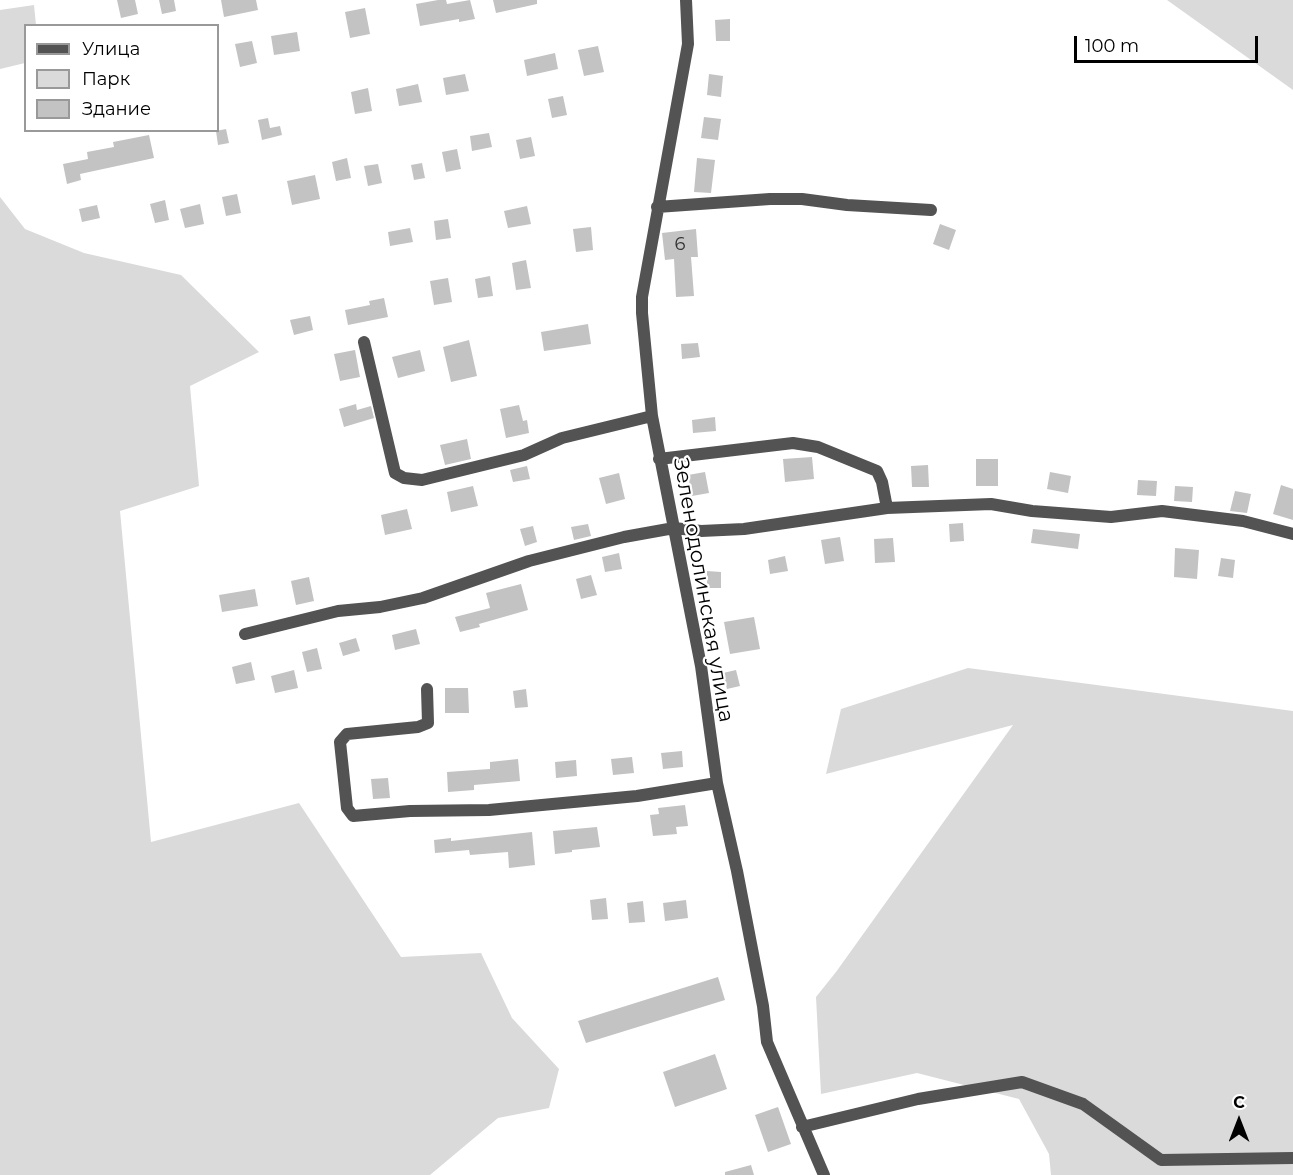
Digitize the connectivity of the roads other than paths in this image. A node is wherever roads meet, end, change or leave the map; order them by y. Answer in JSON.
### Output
{"nodes":[{"id":1,"x":686,"y":0,"type":"edge"},
{"id":2,"x":657,"y":207,"type":"junction"},
{"id":3,"x":932,"y":210,"type":"dead end"},
{"id":4,"x":364,"y":342,"type":"dead end"},
{"id":5,"x":652,"y":416,"type":"junction"},
{"id":6,"x":660,"y":459,"type":"junction"},
{"id":7,"x":887,"y":508,"type":"junction"},
{"id":8,"x":674,"y":528,"type":"junction"},
{"id":9,"x":1293,"y":534,"type":"edge"},
{"id":10,"x":245,"y":634,"type":"dead end"},
{"id":11,"x":427,"y":689,"type":"dead end"},
{"id":12,"x":717,"y":783,"type":"junction"},
{"id":13,"x":802,"y":1127,"type":"junction"},
{"id":14,"x":1293,"y":1158,"type":"edge"},
{"id":15,"x":824,"y":1175,"type":"edge"}],
"edges":[{"from":1,"to":2,"type":"street","name":"Зеленодолинская улица"},
{"from":2,"to":3,"type":"street"},
{"from":2,"to":5,"type":"street","name":"Зеленодолинская улица"},
{"from":4,"to":5,"type":"street"},
{"from":5,"to":6,"type":"street","name":"Зеленодолинская улица"},
{"from":6,"to":7,"type":"street"},
{"from":6,"to":8,"type":"street","name":"Зеленодолинская улица"},
{"from":7,"to":8,"type":"street"},
{"from":7,"to":9,"type":"street"},
{"from":8,"to":10,"type":"street"},
{"from":8,"to":12,"type":"street","name":"Зеленодолинская улица"},
{"from":11,"to":12,"type":"street"},
{"from":12,"to":13,"type":"street","name":"Зеленодолинская улица"},
{"from":13,"to":14,"type":"street"},
{"from":13,"to":15,"type":"street","name":"Зеленодолинская улица"}]}
